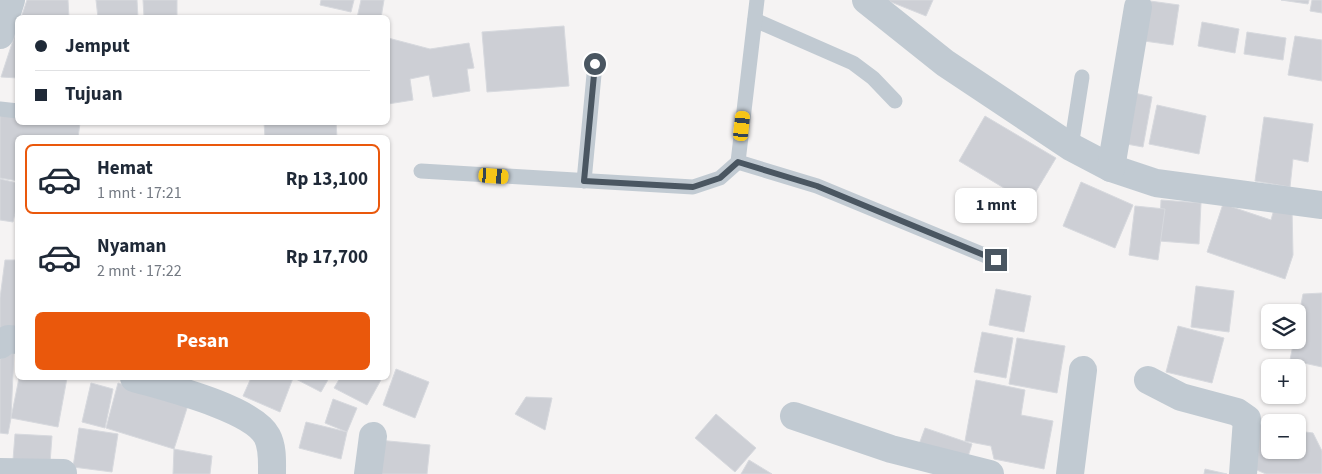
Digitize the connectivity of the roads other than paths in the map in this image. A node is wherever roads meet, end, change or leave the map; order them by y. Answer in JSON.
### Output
{"nodes":[{"id":1,"x":11,"y":0,"type":"edge"},
{"id":2,"x":757,"y":0,"type":"edge"},
{"id":3,"x":866,"y":0,"type":"edge"},
{"id":4,"x":1138,"y":7,"type":"dead end"},
{"id":5,"x":755,"y":20,"type":"junction"},
{"id":6,"x":0,"y":34,"type":"edge"},
{"id":7,"x":595,"y":64,"type":"dead end"},
{"id":8,"x":1082,"y":77,"type":"dead end"},
{"id":9,"x":896,"y":101,"type":"dead end"},
{"id":10,"x":0,"y":109,"type":"edge"},
{"id":11,"x":15,"y":111,"type":"edge"},
{"id":12,"x":1071,"y":147,"type":"junction"},
{"id":13,"x":738,"y":162,"type":"junction"},
{"id":14,"x":1111,"y":168,"type":"junction"},
{"id":15,"x":421,"y":171,"type":"dead end"},
{"id":16,"x":584,"y":181,"type":"junction"},
{"id":17,"x":1322,"y":205,"type":"edge"},
{"id":18,"x":996,"y":260,"type":"dead end"},
{"id":19,"x":15,"y":340,"type":"edge"},
{"id":20,"x":0,"y":345,"type":"edge"},
{"id":21,"x":1083,"y":370,"type":"dead end"},
{"id":22,"x":140,"y":380,"type":"edge"},
{"id":23,"x":1148,"y":380,"type":"dead end"},
{"id":24,"x":794,"y":416,"type":"dead end"},
{"id":25,"x":373,"y":436,"type":"dead end"},
{"id":26,"x":0,"y":472,"type":"edge"},
{"id":27,"x":62,"y":474,"type":"edge"},
{"id":28,"x":66,"y":474,"type":"edge"},
{"id":29,"x":272,"y":474,"type":"edge"},
{"id":30,"x":368,"y":474,"type":"edge"},
{"id":31,"x":990,"y":474,"type":"edge"},
{"id":32,"x":1070,"y":474,"type":"edge"},
{"id":33,"x":1243,"y":474,"type":"edge"}],
"edges":[{"from":1,"to":6,"type":"street"},
{"from":2,"to":5,"type":"lane"},
{"from":3,"to":12,"type":"street"},
{"from":4,"to":14,"type":"street"},
{"from":5,"to":9,"type":"lane"},
{"from":5,"to":13,"type":"lane"},
{"from":7,"to":16,"type":"lane"},
{"from":8,"to":12,"type":"lane"},
{"from":10,"to":11,"type":"lane"},
{"from":12,"to":14,"type":"street"},
{"from":13,"to":16,"type":"lane"},
{"from":13,"to":18,"type":"lane"},
{"from":14,"to":17,"type":"street"},
{"from":15,"to":16,"type":"lane"},
{"from":19,"to":20,"type":"street"},
{"from":21,"to":32,"type":"street"},
{"from":22,"to":29,"type":"street"},
{"from":23,"to":33,"type":"street"},
{"from":24,"to":31,"type":"street"},
{"from":25,"to":30,"type":"street"},
{"from":26,"to":27,"type":"street"},
{"from":27,"to":28,"type":"street"}]}
